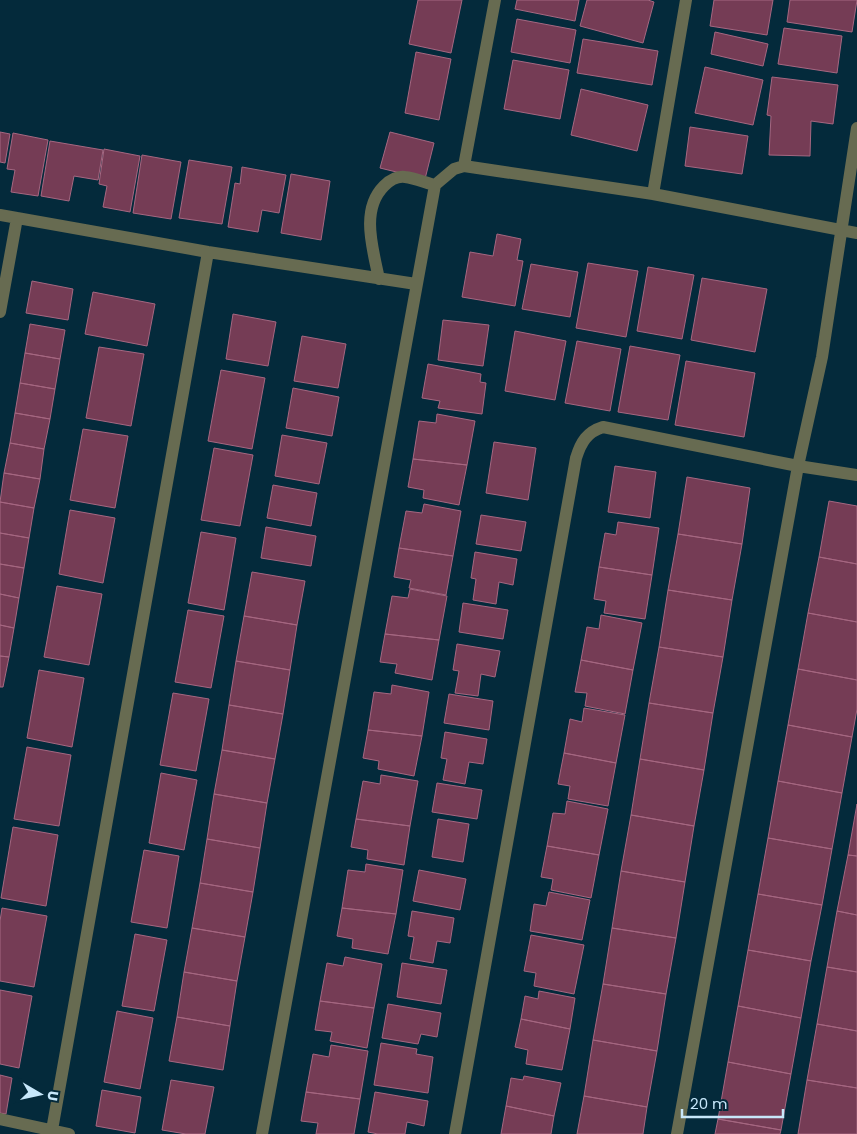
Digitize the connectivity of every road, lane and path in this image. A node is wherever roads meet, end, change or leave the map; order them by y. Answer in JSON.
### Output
{"nodes":[{"id":1,"x":495,"y":0,"type":"edge"},
{"id":2,"x":686,"y":0,"type":"edge"},
{"id":3,"x":857,"y":128,"type":"edge"},
{"id":4,"x":464,"y":166,"type":"junction"},
{"id":5,"x":435,"y":185,"type":"junction"},
{"id":6,"x":653,"y":194,"type":"junction"},
{"id":7,"x":0,"y":214,"type":"edge"},
{"id":8,"x":17,"y":218,"type":"junction"},
{"id":9,"x":842,"y":231,"type":"junction"},
{"id":10,"x":857,"y":233,"type":"edge"},
{"id":11,"x":208,"y":252,"type":"junction"},
{"id":12,"x":379,"y":279,"type":"junction"},
{"id":13,"x":416,"y":284,"type":"junction"},
{"id":14,"x":0,"y":312,"type":"edge"},
{"id":15,"x":798,"y":466,"type":"junction"},
{"id":16,"x":857,"y":475,"type":"edge"},
{"id":17,"x":0,"y":1118,"type":"edge"},
{"id":18,"x":52,"y":1130,"type":"junction"},
{"id":19,"x":69,"y":1134,"type":"edge"},
{"id":20,"x":262,"y":1134,"type":"edge"},
{"id":21,"x":455,"y":1134,"type":"edge"},
{"id":22,"x":677,"y":1134,"type":"edge"}],
"edges":[{"from":1,"to":4,"type":"street"},
{"from":2,"to":6,"type":"street"},
{"from":3,"to":9,"type":"street"},
{"from":4,"to":5,"type":"street"},
{"from":4,"to":6,"type":"street"},
{"from":5,"to":12,"type":"street"},
{"from":5,"to":13,"type":"street"},
{"from":6,"to":9,"type":"street"},
{"from":7,"to":8,"type":"street"},
{"from":8,"to":11,"type":"street"},
{"from":8,"to":14,"type":"street"},
{"from":9,"to":10,"type":"street"},
{"from":9,"to":15,"type":"street"},
{"from":11,"to":12,"type":"street"},
{"from":11,"to":18,"type":"street"},
{"from":12,"to":13,"type":"street"},
{"from":13,"to":20,"type":"street"},
{"from":15,"to":16,"type":"street"},
{"from":15,"to":21,"type":"street"},
{"from":15,"to":22,"type":"street"},
{"from":17,"to":18,"type":"street"},
{"from":18,"to":19,"type":"street"}]}
